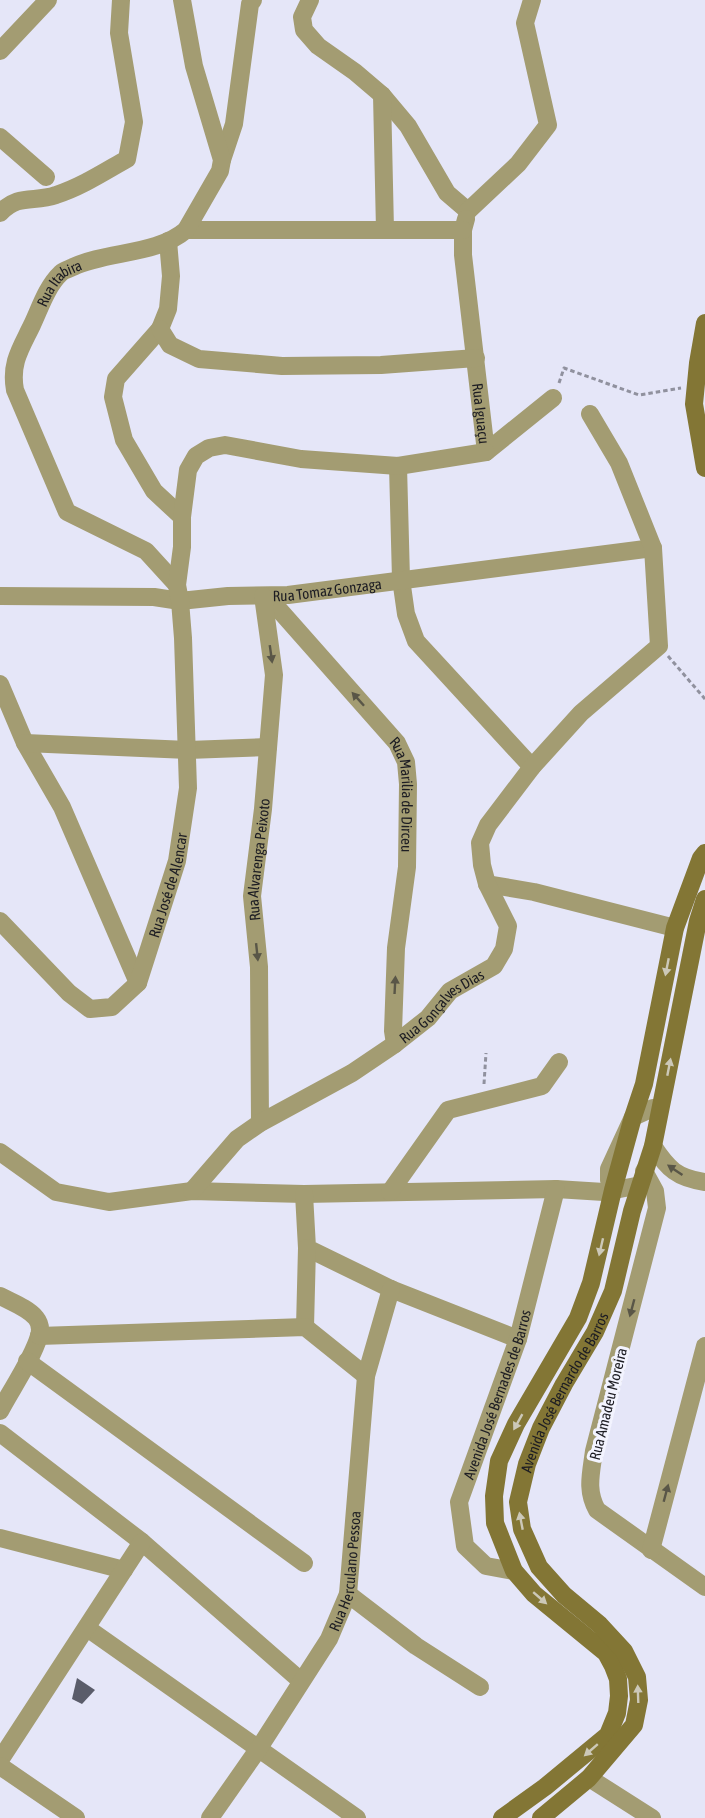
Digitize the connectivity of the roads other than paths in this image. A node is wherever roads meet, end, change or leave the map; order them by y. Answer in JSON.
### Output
{"nodes":[{"id":1,"x":48,"y":0,"type":"edge"},
{"id":2,"x":121,"y":0,"type":"edge"},
{"id":3,"x":182,"y":0,"type":"edge"},
{"id":4,"x":253,"y":0,"type":"edge"},
{"id":5,"x":310,"y":0,"type":"edge"},
{"id":6,"x":532,"y":0,"type":"edge"},
{"id":7,"x":0,"y":51,"type":"edge"},
{"id":8,"x":382,"y":95,"type":"junction"},
{"id":9,"x":0,"y":137,"type":"edge"},
{"id":10,"x":222,"y":160,"type":"junction"},
{"id":11,"x":46,"y":177,"type":"dead end"},
{"id":12,"x":468,"y":211,"type":"junction"},
{"id":13,"x":0,"y":213,"type":"edge"},
{"id":14,"x":186,"y":230,"type":"junction"},
{"id":15,"x":385,"y":230,"type":"junction"},
{"id":16,"x":463,"y":230,"type":"junction"},
{"id":17,"x":168,"y":242,"type":"junction"},
{"id":18,"x":705,"y":323,"type":"edge"},
{"id":19,"x":160,"y":329,"type":"junction"},
{"id":20,"x":476,"y":358,"type":"junction"},
{"id":21,"x":553,"y":398,"type":"road end"},
{"id":22,"x":590,"y":414,"type":"dead end"},
{"id":23,"x":486,"y":452,"type":"junction"},
{"id":24,"x":398,"y":465,"type":"junction"},
{"id":25,"x":705,"y":468,"type":"edge"},
{"id":26,"x":182,"y":517,"type":"junction"},
{"id":27,"x":653,"y":548,"type":"junction"},
{"id":28,"x":401,"y":579,"type":"junction"},
{"id":29,"x":179,"y":593,"type":"junction"},
{"id":30,"x":0,"y":596,"type":"edge"},
{"id":31,"x":265,"y":596,"type":"junction"},
{"id":32,"x":0,"y":684,"type":"edge"},
{"id":33,"x":25,"y":743,"type":"junction"},
{"id":34,"x":268,"y":747,"type":"junction"},
{"id":35,"x":188,"y":750,"type":"junction"},
{"id":36,"x":532,"y":767,"type":"junction"},
{"id":37,"x":705,"y":853,"type":"edge"},
{"id":38,"x":487,"y":884,"type":"junction"},
{"id":39,"x":705,"y":899,"type":"edge"},
{"id":40,"x":0,"y":921,"type":"edge"},
{"id":41,"x":675,"y":928,"type":"junction"},
{"id":42,"x":138,"y":983,"type":"junction"},
{"id":43,"x":395,"y":1044,"type":"junction"},
{"id":44,"x":560,"y":1062,"type":"dead end"},
{"id":45,"x":660,"y":1108,"type":"junction"},
{"id":46,"x":633,"y":1117,"type":"junction"},
{"id":47,"x":260,"y":1123,"type":"junction"},
{"id":48,"x":653,"y":1146,"type":"junction"},
{"id":49,"x":4,"y":1158,"type":"edge"},
{"id":50,"x":609,"y":1169,"type":"junction"},
{"id":51,"x":642,"y":1178,"type":"junction"},
{"id":52,"x":705,"y":1182,"type":"edge"},
{"id":53,"x":556,"y":1189,"type":"junction"},
{"id":54,"x":580,"y":1189,"type":"junction"},
{"id":55,"x":613,"y":1190,"type":"junction"},
{"id":56,"x":192,"y":1191,"type":"junction"},
{"id":57,"x":390,"y":1192,"type":"junction"},
{"id":58,"x":304,"y":1194,"type":"junction"},
{"id":59,"x":307,"y":1248,"type":"junction"},
{"id":60,"x":391,"y":1289,"type":"junction"},
{"id":61,"x":0,"y":1296,"type":"edge"},
{"id":62,"x":305,"y":1328,"type":"junction"},
{"id":63,"x":39,"y":1336,"type":"junction"},
{"id":64,"x":518,"y":1339,"type":"junction"},
{"id":65,"x":705,"y":1346,"type":"edge"},
{"id":66,"x":27,"y":1361,"type":"junction"},
{"id":67,"x":366,"y":1376,"type":"junction"},
{"id":68,"x":0,"y":1411,"type":"edge"},
{"id":69,"x":0,"y":1433,"type":"edge"},
{"id":70,"x":0,"y":1538,"type":"edge"},
{"id":71,"x":142,"y":1542,"type":"junction"},
{"id":72,"x":651,"y":1550,"type":"junction"},
{"id":73,"x":304,"y":1563,"type":"dead end"},
{"id":74,"x":123,"y":1570,"type":"junction"},
{"id":75,"x":514,"y":1571,"type":"junction"},
{"id":76,"x":705,"y":1587,"type":"edge"},
{"id":77,"x":348,"y":1594,"type":"junction"},
{"id":78,"x":87,"y":1628,"type":"junction"},
{"id":79,"x":301,"y":1681,"type":"junction"},
{"id":80,"x":480,"y":1687,"type":"dead end"},
{"id":81,"x":259,"y":1748,"type":"junction"},
{"id":82,"x":0,"y":1760,"type":"edge"},
{"id":83,"x":0,"y":1766,"type":"edge"},
{"id":84,"x":589,"y":1778,"type":"junction"},
{"id":85,"x":76,"y":1818,"type":"edge"},
{"id":86,"x":210,"y":1818,"type":"edge"},
{"id":87,"x":357,"y":1818,"type":"edge"},
{"id":88,"x":502,"y":1818,"type":"edge"},
{"id":89,"x":541,"y":1818,"type":"edge"},
{"id":90,"x":652,"y":1818,"type":"edge"}],
"edges":[{"from":1,"to":7,"type":"street"},
{"from":2,"to":13,"type":"street"},
{"from":3,"to":10,"type":"street"},
{"from":4,"to":10,"type":"street","name":"Rua Itabira"},
{"from":5,"to":8,"type":"street"},
{"from":6,"to":12,"type":"street"},
{"from":8,"to":12,"type":"street"},
{"from":8,"to":15,"type":"street"},
{"from":9,"to":11,"type":"street"},
{"from":10,"to":14,"type":"street","name":"Rua Itabira"},
{"from":12,"to":16,"type":"street","name":"Rua Iguaçu"},
{"from":14,"to":15,"type":"street"},
{"from":14,"to":17,"type":"street","name":"Rua Itabira"},
{"from":15,"to":16,"type":"street"},
{"from":16,"to":20,"type":"street","name":"Rua Iguaçu"},
{"from":17,"to":19,"type":"street"},
{"from":17,"to":29,"type":"street","name":"Rua Itabira"},
{"from":18,"to":25,"type":"main road"},
{"from":19,"to":20,"type":"street"},
{"from":19,"to":26,"type":"street"},
{"from":20,"to":23,"type":"street","name":"Rua Iguaçu"},
{"from":21,"to":23,"type":"street"},
{"from":22,"to":27,"type":"street"},
{"from":23,"to":24,"type":"street","name":"Rua Iguaçu"},
{"from":24,"to":26,"type":"street","name":"Rua Iguaçu"},
{"from":24,"to":28,"type":"street"},
{"from":26,"to":29,"type":"street","name":"Rua Iguaçu"},
{"from":27,"to":28,"type":"street","name":"Rua Tomaz Gonzaga"},
{"from":27,"to":36,"type":"street","name":"Rua Gonçalves Dias"},
{"from":28,"to":31,"type":"street","name":"Rua Tomaz Gonzaga"},
{"from":28,"to":36,"type":"street"},
{"from":29,"to":30,"type":"street","name":"Rua Tomaz Gonzaga"},
{"from":29,"to":31,"type":"street","name":"Rua Tomaz Gonzaga"},
{"from":29,"to":35,"type":"street","name":"Rua José de Alencar"},
{"from":31,"to":34,"type":"street","name":"Rua Alvarenga Peixoto","one_way":true},
{"from":43,"to":31,"type":"street","name":"Rua Marilia de Dirceu","one_way":true},
{"from":32,"to":33,"type":"street"},
{"from":33,"to":35,"type":"street"},
{"from":33,"to":42,"type":"street"},
{"from":34,"to":35,"type":"street"},
{"from":34,"to":47,"type":"street","name":"Rua Alvarenga Peixoto","one_way":true},
{"from":35,"to":42,"type":"street","name":"Rua José de Alencar"},
{"from":36,"to":38,"type":"street","name":"Rua Gonçalves Dias"},
{"from":37,"to":41,"type":"main road","name":"Avenida José Bernardo de Barros"},
{"from":38,"to":41,"type":"street"},
{"from":38,"to":43,"type":"street","name":"Rua Gonçalves Dias"},
{"from":45,"to":39,"type":"main road","name":"Avenida José Bernardo de Barros","one_way":true},
{"from":40,"to":42,"type":"street","name":"Rua José de Alencar"},
{"from":41,"to":46,"type":"main road","name":"Avenida José Bernardo de Barros","one_way":true},
{"from":43,"to":47,"type":"street","name":"Rua Gonçalves Dias"},
{"from":44,"to":57,"type":"street"},
{"from":45,"to":46,"type":"street"},
{"from":45,"to":48,"type":"main road","name":"Avenida José Bernardo de Barros"},
{"from":46,"to":50,"type":"street","name":"Avenida José Bernardo de Barros"},
{"from":46,"to":55,"type":"main road","name":"Avenida José Bernardo de Barros"},
{"from":47,"to":56,"type":"street","name":"Rua Gonçalves Dias"},
{"from":48,"to":51,"type":"main road","name":"Avenida José Bernardo de Barros"},
{"from":52,"to":48,"type":"street","one_way":true},
{"from":49,"to":56,"type":"street"},
{"from":50,"to":54,"type":"street"},
{"from":50,"to":55,"type":"street","name":"Avenida José Bernardo de Barros"},
{"from":51,"to":55,"type":"street"},
{"from":51,"to":72,"type":"street","name":"Rua Amadeu Moreira","one_way":true},
{"from":84,"to":51,"type":"main road","name":"Avenida José Bernardo de Barros","one_way":true},
{"from":53,"to":54,"type":"street"},
{"from":53,"to":57,"type":"street"},
{"from":53,"to":64,"type":"street","name":"Avenida José Bernades de Barros"},
{"from":54,"to":55,"type":"street"},
{"from":55,"to":75,"type":"main road","name":"Avenida José Bernardo de Barros","one_way":true},
{"from":56,"to":58,"type":"street"},
{"from":57,"to":58,"type":"street"},
{"from":58,"to":59,"type":"street"},
{"from":59,"to":60,"type":"street"},
{"from":59,"to":62,"type":"street"},
{"from":60,"to":64,"type":"street"},
{"from":60,"to":67,"type":"street","name":"Rua Herculano Pessoa"},
{"from":61,"to":63,"type":"street"},
{"from":62,"to":63,"type":"street"},
{"from":62,"to":67,"type":"street"},
{"from":63,"to":66,"type":"street"},
{"from":64,"to":75,"type":"street","name":"Avenida José Bernades de Barros"},
{"from":72,"to":65,"type":"street","one_way":true},
{"from":66,"to":68,"type":"street"},
{"from":66,"to":73,"type":"street"},
{"from":67,"to":77,"type":"street","name":"Rua Herculano Pessoa"},
{"from":69,"to":71,"type":"street"},
{"from":70,"to":74,"type":"street"},
{"from":71,"to":74,"type":"street"},
{"from":71,"to":79,"type":"street"},
{"from":72,"to":76,"type":"street","name":"Rua Amadeu Moreira"},
{"from":74,"to":78,"type":"street"},
{"from":75,"to":88,"type":"main road","name":"Avenida José Bernardo de Barros","one_way":true},
{"from":77,"to":79,"type":"street","name":"Rua Herculano Pessoa"},
{"from":77,"to":80,"type":"street"},
{"from":78,"to":81,"type":"street"},
{"from":78,"to":82,"type":"street"},
{"from":79,"to":81,"type":"street","name":"Rua Herculano Pessoa"},
{"from":81,"to":86,"type":"street","name":"Rua Herculano Pessoa"},
{"from":81,"to":87,"type":"street"},
{"from":83,"to":85,"type":"street"},
{"from":84,"to":89,"type":"main road","name":"Avenida José Bernardo de Barros"},
{"from":84,"to":90,"type":"street"}]}
